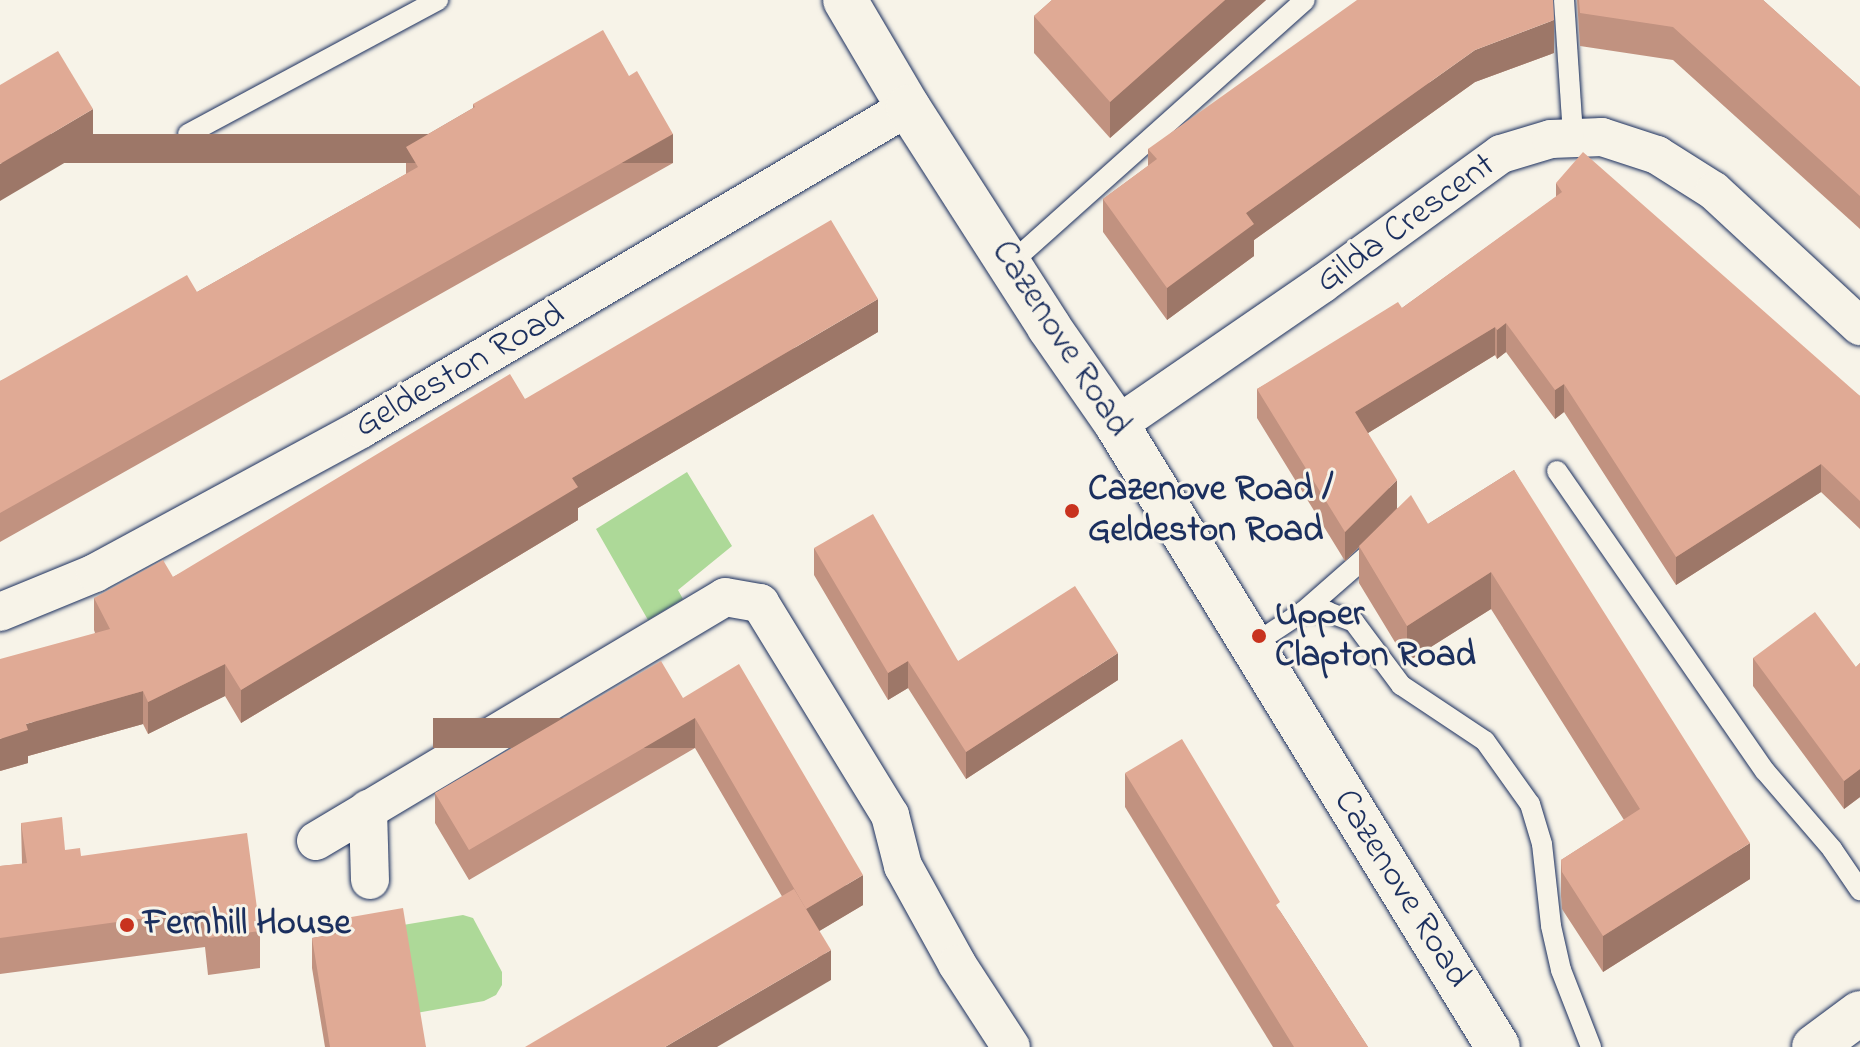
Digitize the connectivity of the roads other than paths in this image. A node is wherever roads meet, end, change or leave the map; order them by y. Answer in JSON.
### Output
{"nodes":[{"id":1,"x":438,"y":0,"type":"edge"},
{"id":2,"x":845,"y":0,"type":"edge"},
{"id":3,"x":1305,"y":0,"type":"edge"},
{"id":4,"x":1564,"y":0,"type":"edge"},
{"id":5,"x":908,"y":107,"type":"junction"},
{"id":6,"x":188,"y":134,"type":"dead end"},
{"id":7,"x":1573,"y":137,"type":"junction"},
{"id":8,"x":1011,"y":263,"type":"junction"},
{"id":9,"x":1860,"y":326,"type":"edge"},
{"id":10,"x":1117,"y":425,"type":"junction"},
{"id":11,"x":1557,"y":471,"type":"dead end"},
{"id":12,"x":1390,"y":534,"type":"edge"},
{"id":13,"x":1304,"y":611,"type":"junction"},
{"id":14,"x":0,"y":612,"type":"edge"},
{"id":15,"x":1251,"y":646,"type":"junction"},
{"id":16,"x":368,"y":809,"type":"junction"},
{"id":17,"x":316,"y":841,"type":"dead end"},
{"id":18,"x":370,"y":880,"type":"dead end"},
{"id":19,"x":1860,"y":890,"type":"edge"},
{"id":20,"x":1860,"y":1013,"type":"edge"},
{"id":21,"x":1011,"y":1047,"type":"edge"},
{"id":22,"x":1498,"y":1047,"type":"edge"},
{"id":23,"x":1591,"y":1047,"type":"edge"},
{"id":24,"x":1814,"y":1047,"type":"edge"}],
"edges":[{"from":1,"to":6,"type":"lane"},
{"from":2,"to":5,"type":"main road","name":"Cazenove Road"},
{"from":3,"to":8,"type":"lane"},
{"from":4,"to":7,"type":"lane"},
{"from":5,"to":8,"type":"main road","name":"Cazenove Road"},
{"from":5,"to":14,"type":"street","name":"Geldeston Road"},
{"from":7,"to":9,"type":"street","name":"Gilda Crescent"},
{"from":7,"to":10,"type":"street","name":"Gilda Crescent"},
{"from":8,"to":10,"type":"main road","name":"Cazenove Road"},
{"from":10,"to":15,"type":"main road","name":"Cazenove Road"},
{"from":11,"to":19,"type":"lane"},
{"from":12,"to":13,"type":"lane"},
{"from":13,"to":15,"type":"lane"},
{"from":13,"to":23,"type":"lane"},
{"from":15,"to":22,"type":"main road","name":"Cazenove Road"},
{"from":16,"to":17,"type":"street"},
{"from":16,"to":18,"type":"street"},
{"from":16,"to":21,"type":"street"},
{"from":20,"to":24,"type":"main road"}]}
